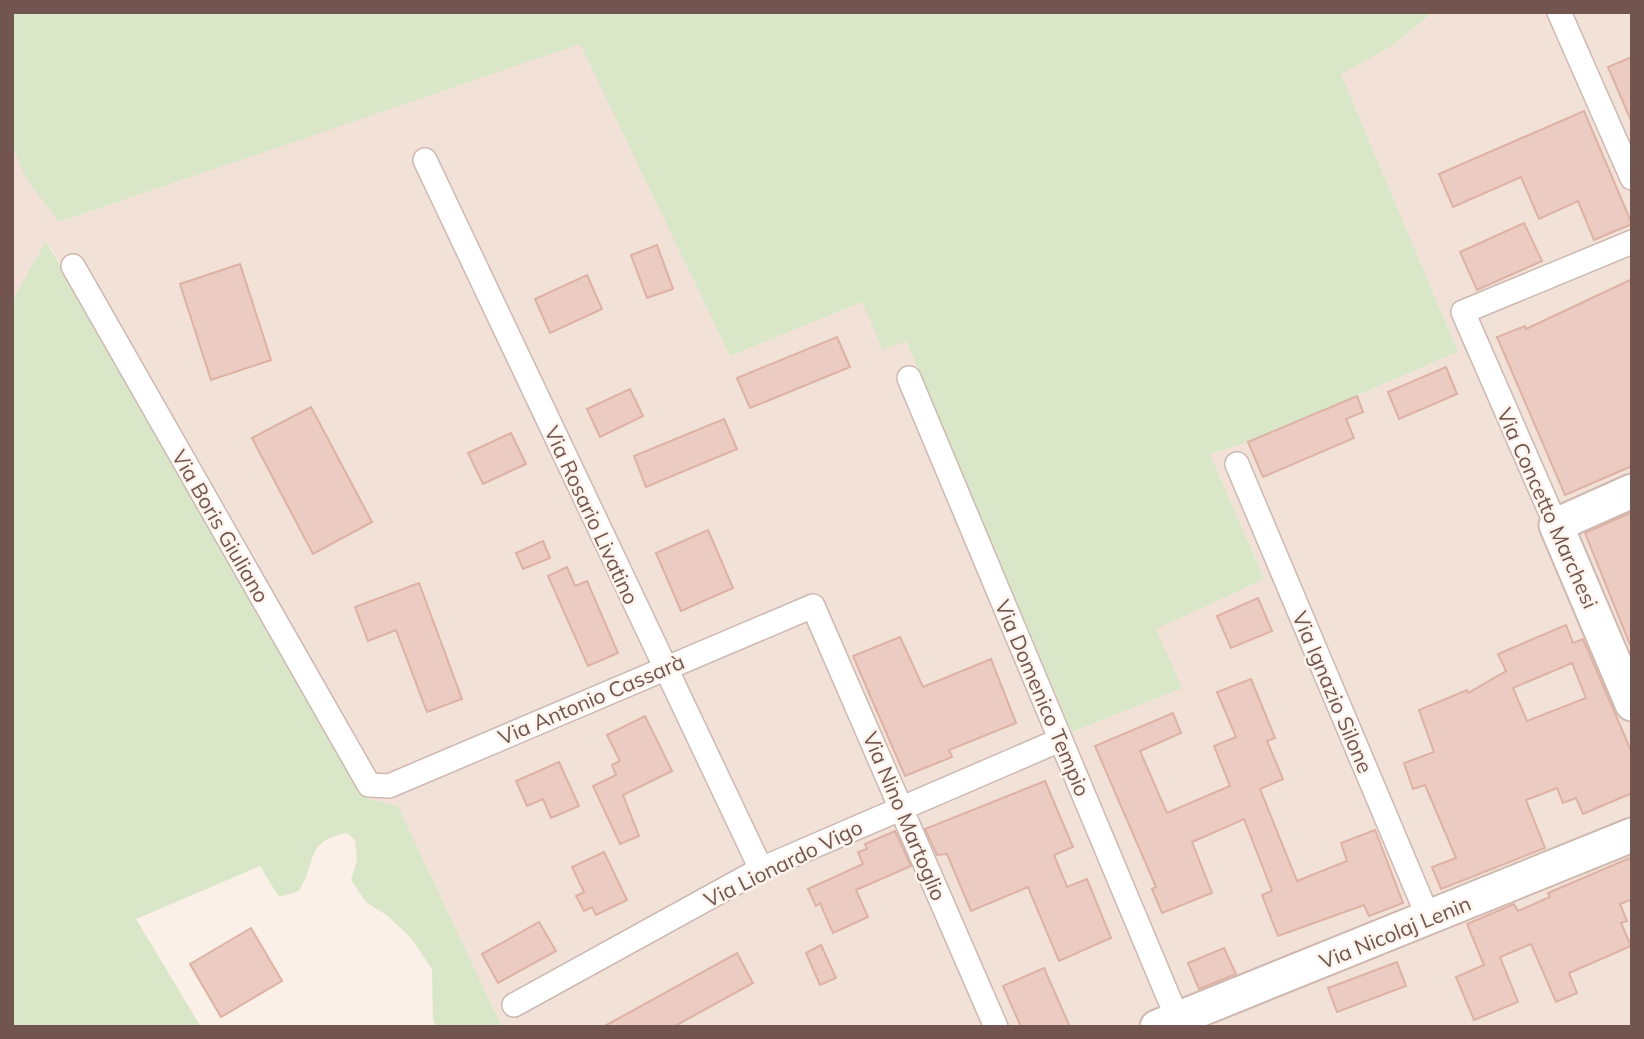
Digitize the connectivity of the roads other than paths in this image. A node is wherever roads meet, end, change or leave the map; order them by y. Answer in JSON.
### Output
{"nodes":[{"id":1,"x":1559,"y":12,"type":"edge"},
{"id":2,"x":425,"y":160,"type":"dead end"},
{"id":3,"x":1632,"y":178,"type":"edge"},
{"id":4,"x":1632,"y":242,"type":"edge"},
{"id":5,"x":73,"y":266,"type":"dead end"},
{"id":6,"x":909,"y":378,"type":"dead end"},
{"id":7,"x":1237,"y":464,"type":"dead end"},
{"id":8,"x":1632,"y":491,"type":"edge"},
{"id":9,"x":1556,"y":525,"type":"junction"},
{"id":10,"x":813,"y":606,"type":"joint"},
{"id":11,"x":664,"y":667,"type":"junction"},
{"id":12,"x":1632,"y":704,"type":"edge"},
{"id":13,"x":1060,"y":740,"type":"junction"},
{"id":14,"x":369,"y":785,"type":"joint"},
{"id":15,"x":902,"y":807,"type":"junction"},
{"id":16,"x":1632,"y":835,"type":"edge"},
{"id":17,"x":761,"y":869,"type":"junction"},
{"id":18,"x":1429,"y":919,"type":"junction"},
{"id":19,"x":514,"y":1005,"type":"dead end"},
{"id":20,"x":1172,"y":1024,"type":"edge"},
{"id":21,"x":996,"y":1027,"type":"edge"}],
"edges":[{"from":1,"to":3,"type":"street"},
{"from":2,"to":11,"type":"street","name":"Via Rosario Livatino"},
{"from":4,"to":9,"type":"street","name":"Via Concetto Marchesi"},
{"from":5,"to":14,"type":"street","name":"Via Boris Giuliano"},
{"from":6,"to":13,"type":"street","name":"Via Domenico Tempio"},
{"from":7,"to":18,"type":"street","name":"Via Ignazio Silone"},
{"from":8,"to":9,"type":"main road"},
{"from":9,"to":12,"type":"main road","name":"Via Concetto Marchesi"},
{"from":10,"to":11,"type":"street","name":"Via Antonio Cassarà"},
{"from":10,"to":15,"type":"street","name":"Via Nino Martoglio"},
{"from":11,"to":14,"type":"street","name":"Via Antonio Cassarà"},
{"from":11,"to":17,"type":"street","name":"Via Rosario Livatino"},
{"from":13,"to":15,"type":"street","name":"Via Lionardo Vigo"},
{"from":13,"to":20,"type":"street","name":"Via Domenico Tempio"},
{"from":15,"to":17,"type":"street","name":"Via Lionardo Vigo"},
{"from":15,"to":21,"type":"street","name":"Via Nino Martoglio"},
{"from":16,"to":18,"type":"main road","name":"Via Nicolaj Lenin"},
{"from":17,"to":19,"type":"street","name":"Via Lionardo Vigo"},
{"from":18,"to":20,"type":"main road","name":"Via Nicolaj Lenin"}]}
